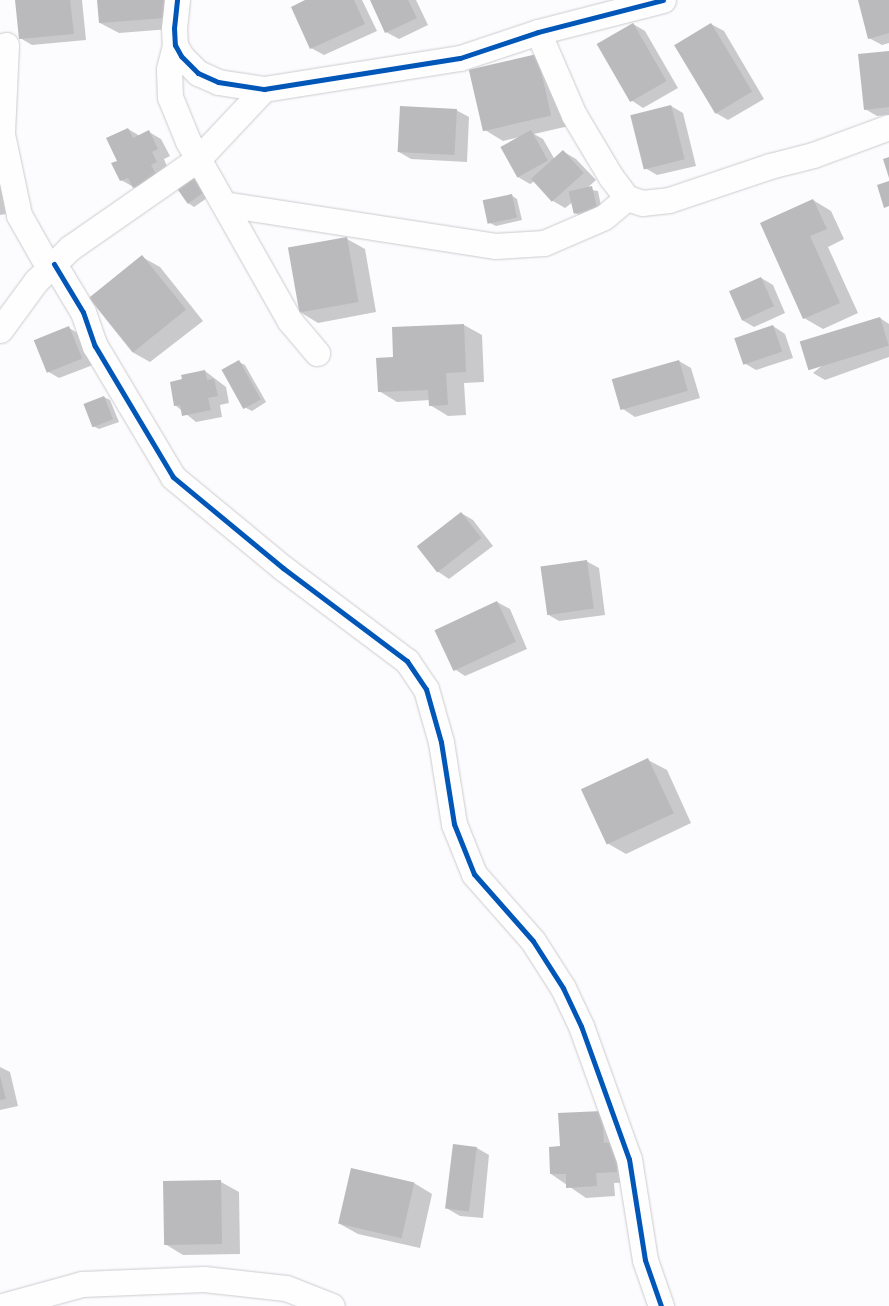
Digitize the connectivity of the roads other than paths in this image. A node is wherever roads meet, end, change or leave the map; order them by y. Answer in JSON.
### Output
{"nodes":[{"id":1,"x":177,"y":0,"type":"edge"},
{"id":2,"x":663,"y":0,"type":"edge"},
{"id":3,"x":538,"y":32,"type":"junction"},
{"id":4,"x":6,"y":45,"type":"dead end"},
{"id":5,"x":175,"y":45,"type":"junction"},
{"id":6,"x":264,"y":89,"type":"junction"},
{"id":7,"x":889,"y":128,"type":"edge"},
{"id":8,"x":198,"y":159,"type":"junction"},
{"id":9,"x":627,"y":198,"type":"junction"},
{"id":10,"x":224,"y":204,"type":"junction"},
{"id":11,"x":52,"y":266,"type":"junction"},
{"id":12,"x":0,"y":330,"type":"edge"},
{"id":13,"x":317,"y":353,"type":"dead end"},
{"id":14,"x":2,"y":1306,"type":"edge"},
{"id":15,"x":332,"y":1306,"type":"edge"},
{"id":16,"x":661,"y":1306,"type":"edge"}],
"edges":[{"from":1,"to":5,"type":"street"},
{"from":2,"to":3,"type":"street"},
{"from":3,"to":6,"type":"street"},
{"from":3,"to":9,"type":"street"},
{"from":4,"to":11,"type":"street"},
{"from":5,"to":6,"type":"street"},
{"from":5,"to":8,"type":"street"},
{"from":6,"to":8,"type":"street"},
{"from":7,"to":9,"type":"street"},
{"from":8,"to":10,"type":"street"},
{"from":8,"to":11,"type":"street"},
{"from":9,"to":10,"type":"street"},
{"from":10,"to":13,"type":"street"},
{"from":11,"to":12,"type":"street"},
{"from":11,"to":16,"type":"street"},
{"from":14,"to":15,"type":"street"}]}
